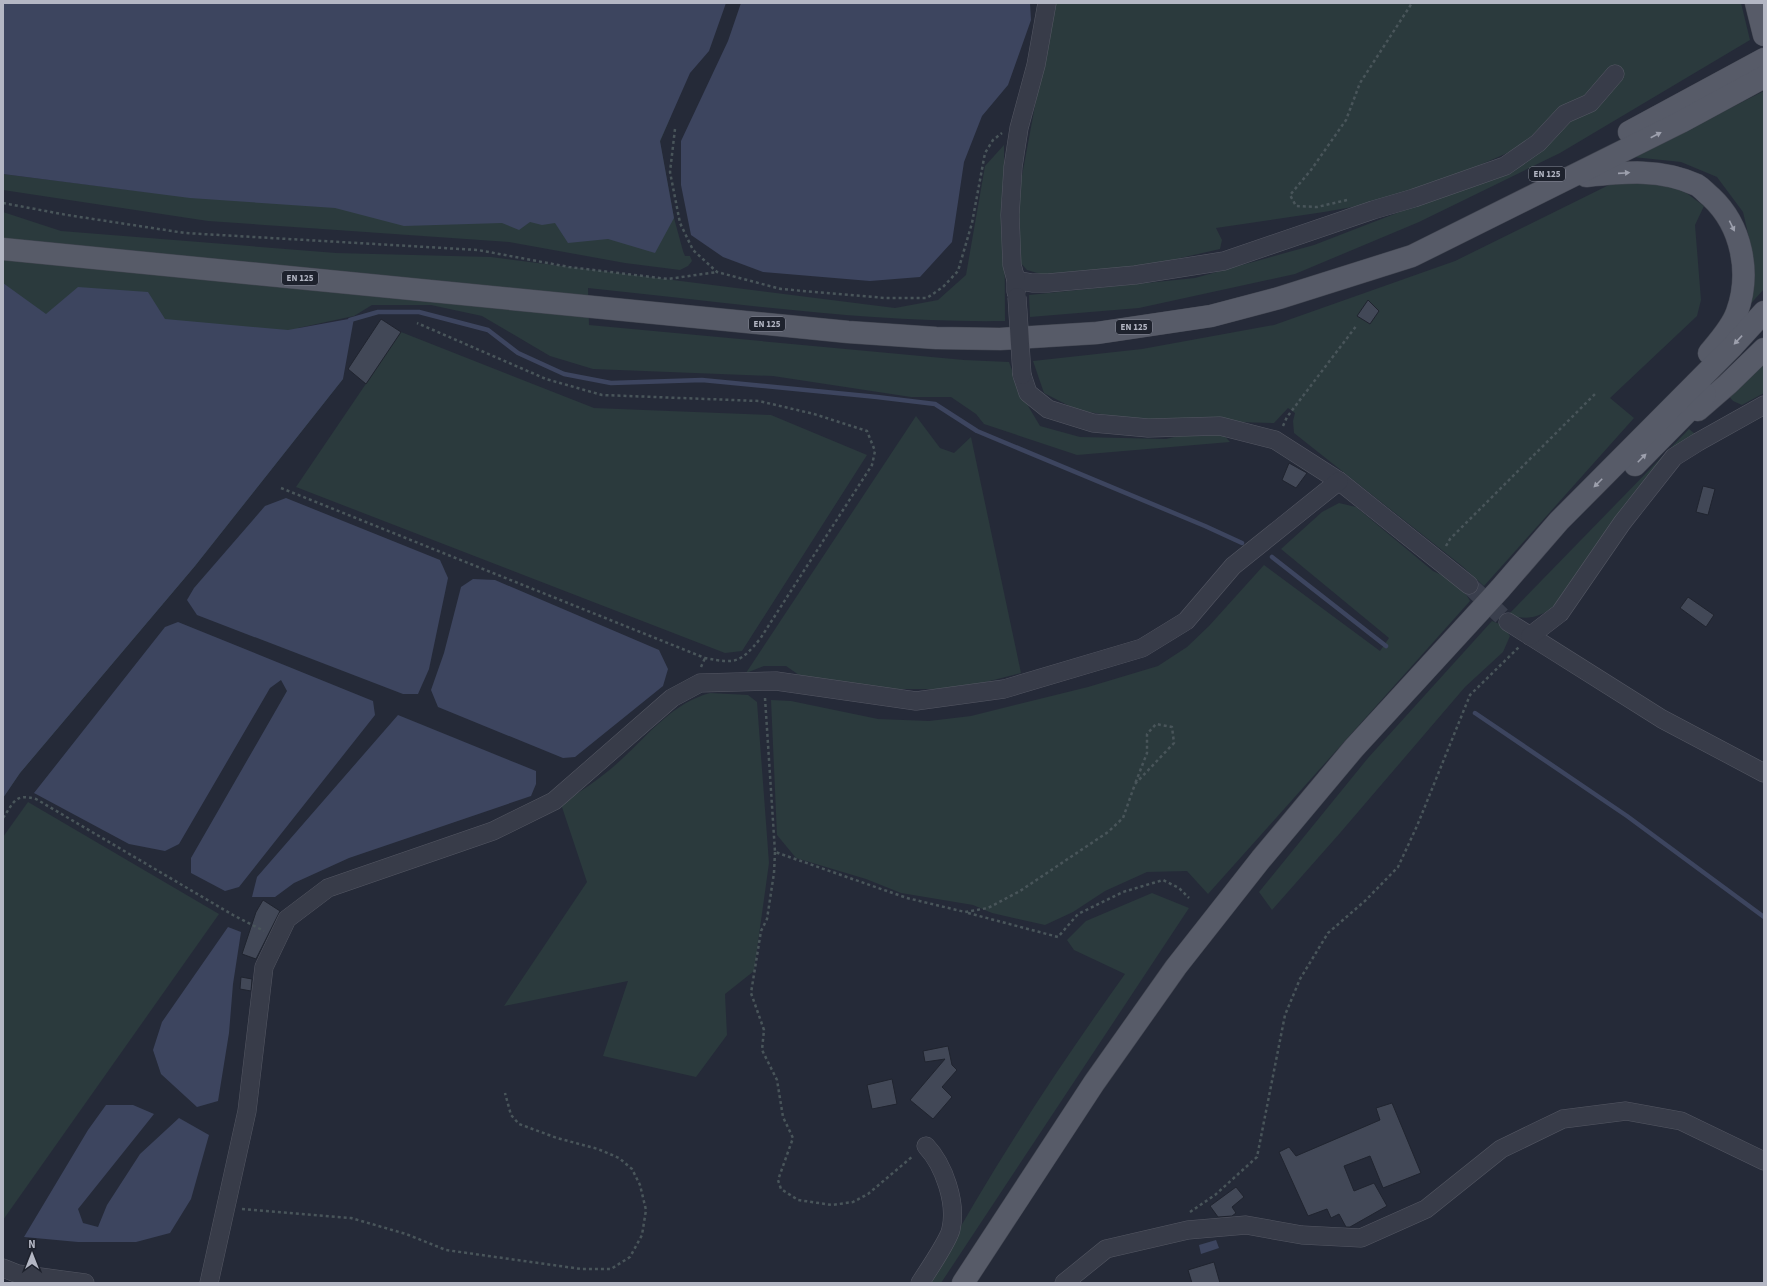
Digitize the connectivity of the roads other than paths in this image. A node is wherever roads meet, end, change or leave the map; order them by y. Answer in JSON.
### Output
{"nodes":[{"id":1,"x":1047,"y":3,"type":"edge"},
{"id":2,"x":1756,"y":3,"type":"edge"},
{"id":3,"x":1764,"y":35,"type":"edge"},
{"id":4,"x":1764,"y":49,"type":"edge"},
{"id":5,"x":1764,"y":59,"type":"edge"},
{"id":6,"x":1616,"y":74,"type":"dead end"},
{"id":7,"x":1764,"y":76,"type":"edge"},
{"id":8,"x":1607,"y":143,"type":"junction"},
{"id":9,"x":1571,"y":178,"type":"junction"},
{"id":10,"x":3,"y":250,"type":"edge"},
{"id":11,"x":1327,"y":283,"type":"junction"},
{"id":12,"x":1016,"y":289,"type":"junction"},
{"id":13,"x":1764,"y":312,"type":"edge"},
{"id":14,"x":1764,"y":333,"type":"edge"},
{"id":15,"x":1764,"y":349,"type":"edge"},
{"id":16,"x":1764,"y":406,"type":"edge"},
{"id":17,"x":1668,"y":432,"type":"junction"},
{"id":18,"x":1622,"y":459,"type":"junction"},
{"id":19,"x":1338,"y":481,"type":"junction"},
{"id":20,"x":1469,"y":585,"type":"tunnel mouth"},
{"id":21,"x":1500,"y":589,"type":"junction"},
{"id":22,"x":1508,"y":622,"type":"tunnel mouth"},
{"id":23,"x":1530,"y":636,"type":"junction"},
{"id":24,"x":1764,"y":773,"type":"edge"},
{"id":25,"x":926,"y":1146,"type":"road end"},
{"id":26,"x":1764,"y":1161,"type":"edge"},
{"id":27,"x":3,"y":1268,"type":"edge"},
{"id":28,"x":85,"y":1283,"type":"edge"},
{"id":29,"x":209,"y":1283,"type":"edge"},
{"id":30,"x":920,"y":1283,"type":"edge"},
{"id":31,"x":963,"y":1283,"type":"edge"},
{"id":32,"x":1064,"y":1283,"type":"edge"}],
"edges":[{"from":1,"to":12,"type":"street"},
{"from":2,"to":3,"type":"main road"},
{"from":4,"to":8,"type":"main road"},
{"from":5,"to":8,"type":"main road","number":"EN 125"},
{"from":6,"to":12,"type":"street"},
{"from":9,"to":7,"type":"main road","number":"EN 125","one_way":true},
{"from":8,"to":11,"type":"main road","number":"EN 125"},
{"from":9,"to":11,"type":"main road","number":"EN 125"},
{"from":9,"to":18,"type":"main road","one_way":true},
{"from":10,"to":11,"type":"main road","number":"EN 125"},
{"from":12,"to":19,"type":"street","bridge":true},
{"from":13,"to":18,"type":"main road","one_way":true},
{"from":14,"to":17,"type":"main road"},
{"from":15,"to":17,"type":"main road"},
{"from":16,"to":23,"type":"street"},
{"from":21,"to":17,"type":"main road","one_way":true},
{"from":18,"to":21,"type":"main road","one_way":true},
{"from":19,"to":20,"type":"street"},
{"from":19,"to":29,"type":"street"},
{"from":21,"to":31,"type":"main road"},
{"from":22,"to":23,"type":"street"},
{"from":23,"to":24,"type":"street"},
{"from":25,"to":30,"type":"street"},
{"from":26,"to":32,"type":"street"},
{"from":27,"to":28,"type":"street"}]}
